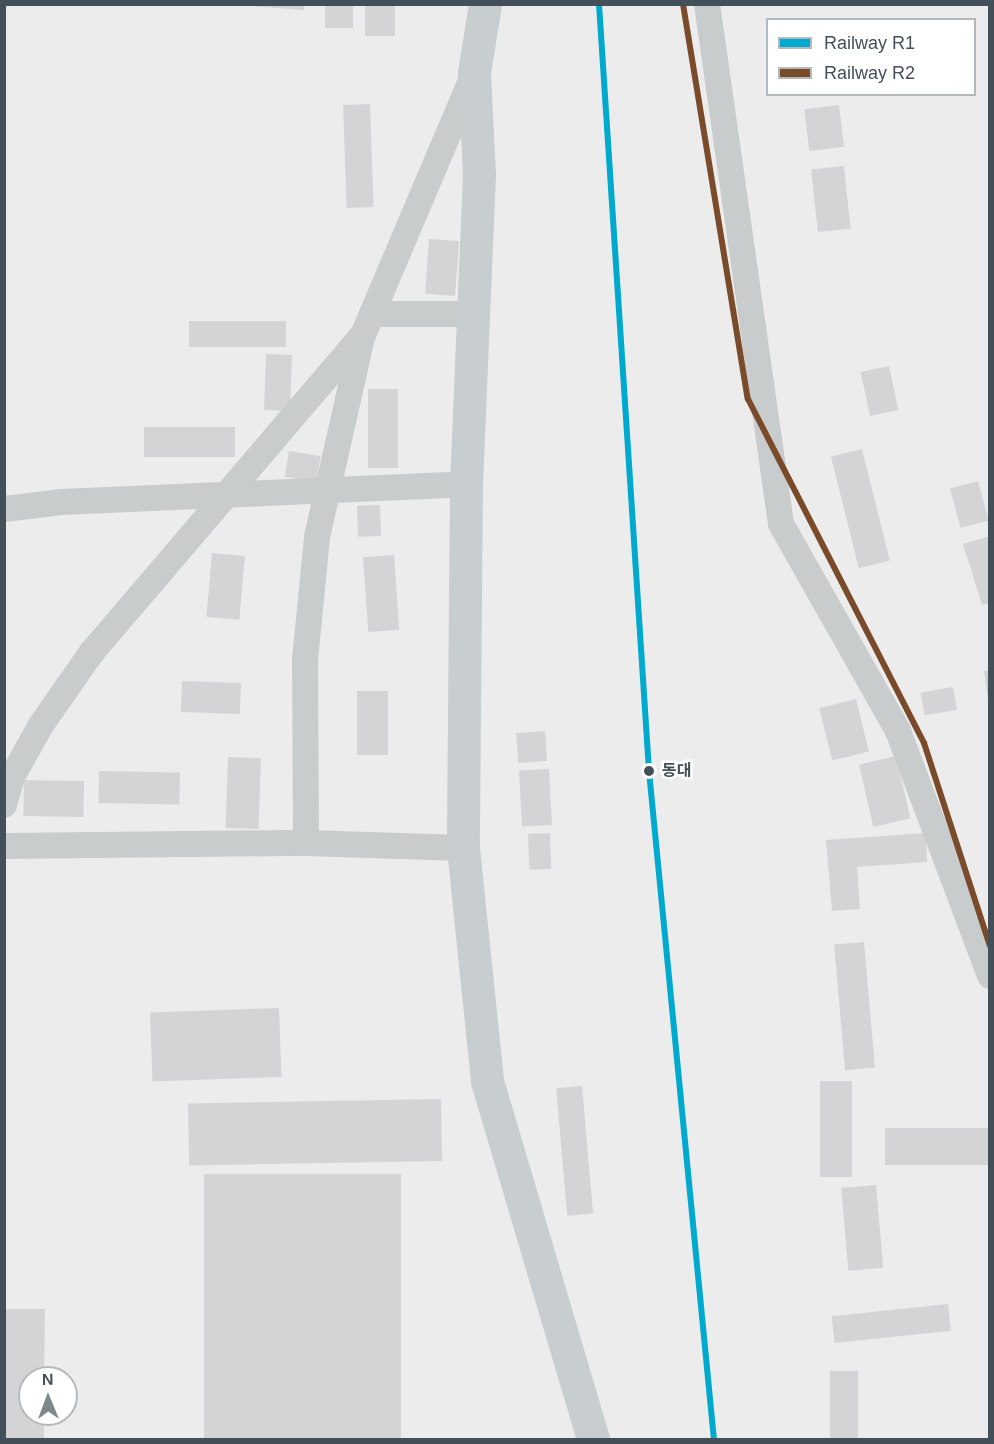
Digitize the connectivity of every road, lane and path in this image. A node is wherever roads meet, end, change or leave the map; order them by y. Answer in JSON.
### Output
{"nodes":[{"id":1,"x":485,"y":4,"type":"edge"},
{"id":2,"x":707,"y":4,"type":"edge"},
{"id":3,"x":474,"y":73,"type":"junction"},
{"id":4,"x":473,"y":314,"type":"junction"},
{"id":5,"x":368,"y":324,"type":"junction"},
{"id":6,"x":466,"y":484,"type":"junction"},
{"id":7,"x":328,"y":490,"type":"junction"},
{"id":8,"x":224,"y":497,"type":"junction"},
{"id":9,"x":4,"y":509,"type":"edge"},
{"id":10,"x":4,"y":805,"type":"edge"},
{"id":11,"x":306,"y":843,"type":"junction"},
{"id":12,"x":4,"y":846,"type":"edge"},
{"id":13,"x":463,"y":848,"type":"junction"},
{"id":14,"x":990,"y":976,"type":"edge"},
{"id":15,"x":593,"y":1440,"type":"edge"}],
"edges":[{"from":1,"to":3,"type":"street"},
{"from":2,"to":14,"type":"street"},
{"from":3,"to":4,"type":"street"},
{"from":3,"to":5,"type":"street"},
{"from":4,"to":5,"type":"street"},
{"from":4,"to":6,"type":"street"},
{"from":5,"to":7,"type":"street"},
{"from":5,"to":8,"type":"street"},
{"from":6,"to":7,"type":"street"},
{"from":6,"to":13,"type":"street"},
{"from":7,"to":8,"type":"street"},
{"from":7,"to":11,"type":"street"},
{"from":8,"to":9,"type":"street"},
{"from":8,"to":10,"type":"street"},
{"from":11,"to":12,"type":"street"},
{"from":11,"to":13,"type":"street"},
{"from":13,"to":15,"type":"street"}]}
